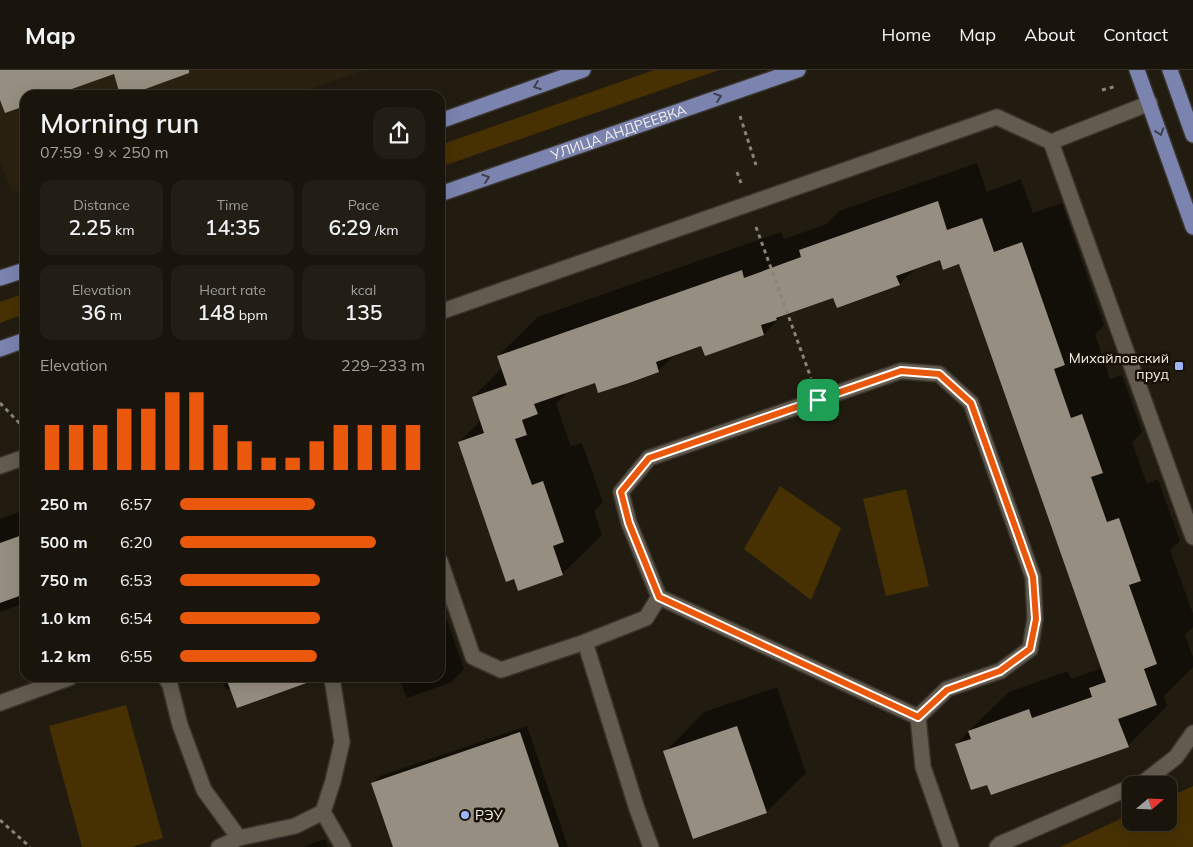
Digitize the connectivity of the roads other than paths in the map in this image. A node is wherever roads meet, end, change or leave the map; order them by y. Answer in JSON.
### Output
{"nodes":[{"id":1,"x":583,"y":70,"type":"edge"},
{"id":2,"x":798,"y":70,"type":"edge"},
{"id":3,"x":1137,"y":70,"type":"edge"},
{"id":4,"x":1170,"y":70,"type":"edge"},
{"id":5,"x":1150,"y":103,"type":"junction"},
{"id":6,"x":445,"y":119,"type":"edge"},
{"id":7,"x":1193,"y":135,"type":"edge"},
{"id":8,"x":1051,"y":142,"type":"junction"},
{"id":9,"x":445,"y":192,"type":"edge"},
{"id":10,"x":1193,"y":227,"type":"edge"},
{"id":11,"x":20,"y":272,"type":"edge"},
{"id":12,"x":0,"y":278,"type":"edge"},
{"id":13,"x":445,"y":310,"type":"edge"},
{"id":14,"x":20,"y":342,"type":"edge"},
{"id":15,"x":0,"y":349,"type":"edge"},
{"id":16,"x":20,"y":459,"type":"edge"},
{"id":17,"x":0,"y":466,"type":"edge"},
{"id":18,"x":1193,"y":537,"type":"edge"},
{"id":19,"x":445,"y":576,"type":"edge"},
{"id":20,"x":659,"y":597,"type":"junction"},
{"id":21,"x":585,"y":642,"type":"junction"},
{"id":22,"x":58,"y":682,"type":"edge"},
{"id":23,"x":168,"y":682,"type":"edge"},
{"id":24,"x":333,"y":682,"type":"edge"},
{"id":25,"x":0,"y":704,"type":"edge"},
{"id":26,"x":918,"y":717,"type":"junction"},
{"id":27,"x":1193,"y":733,"type":"edge"},
{"id":28,"x":1152,"y":776,"type":"edge"},
{"id":29,"x":1122,"y":791,"type":"edge"},
{"id":30,"x":323,"y":812,"type":"junction"},
{"id":31,"x":239,"y":838,"type":"junction"},
{"id":32,"x":219,"y":847,"type":"edge"},
{"id":33,"x":343,"y":847,"type":"edge"},
{"id":34,"x":651,"y":847,"type":"edge"},
{"id":35,"x":951,"y":847,"type":"edge"},
{"id":36,"x":997,"y":847,"type":"edge"}],
"edges":[{"from":1,"to":6,"type":"main road","one_way":true},
{"from":9,"to":2,"type":"main road","name":"УЛИЦА АНДРЕЕВКА","one_way":true},
{"from":3,"to":5,"type":"main road"},
{"from":4,"to":7,"type":"main road"},
{"from":5,"to":8,"type":"lane"},
{"from":5,"to":10,"type":"main road","one_way":true},
{"from":8,"to":13,"type":"lane"},
{"from":8,"to":18,"type":"lane"},
{"from":11,"to":12,"type":"main road"},
{"from":14,"to":15,"type":"main road"},
{"from":16,"to":17,"type":"lane"},
{"from":19,"to":21,"type":"lane"},
{"from":20,"to":21,"type":"lane"},
{"from":20,"to":26,"type":"lane"},
{"from":20,"to":26,"type":"lane"},
{"from":21,"to":34,"type":"lane"},
{"from":22,"to":25,"type":"lane"},
{"from":23,"to":31,"type":"lane"},
{"from":24,"to":30,"type":"lane"},
{"from":26,"to":35,"type":"lane"},
{"from":27,"to":28,"type":"lane"},
{"from":29,"to":36,"type":"lane"},
{"from":30,"to":31,"type":"lane"},
{"from":30,"to":33,"type":"lane"},
{"from":31,"to":32,"type":"lane"}]}
